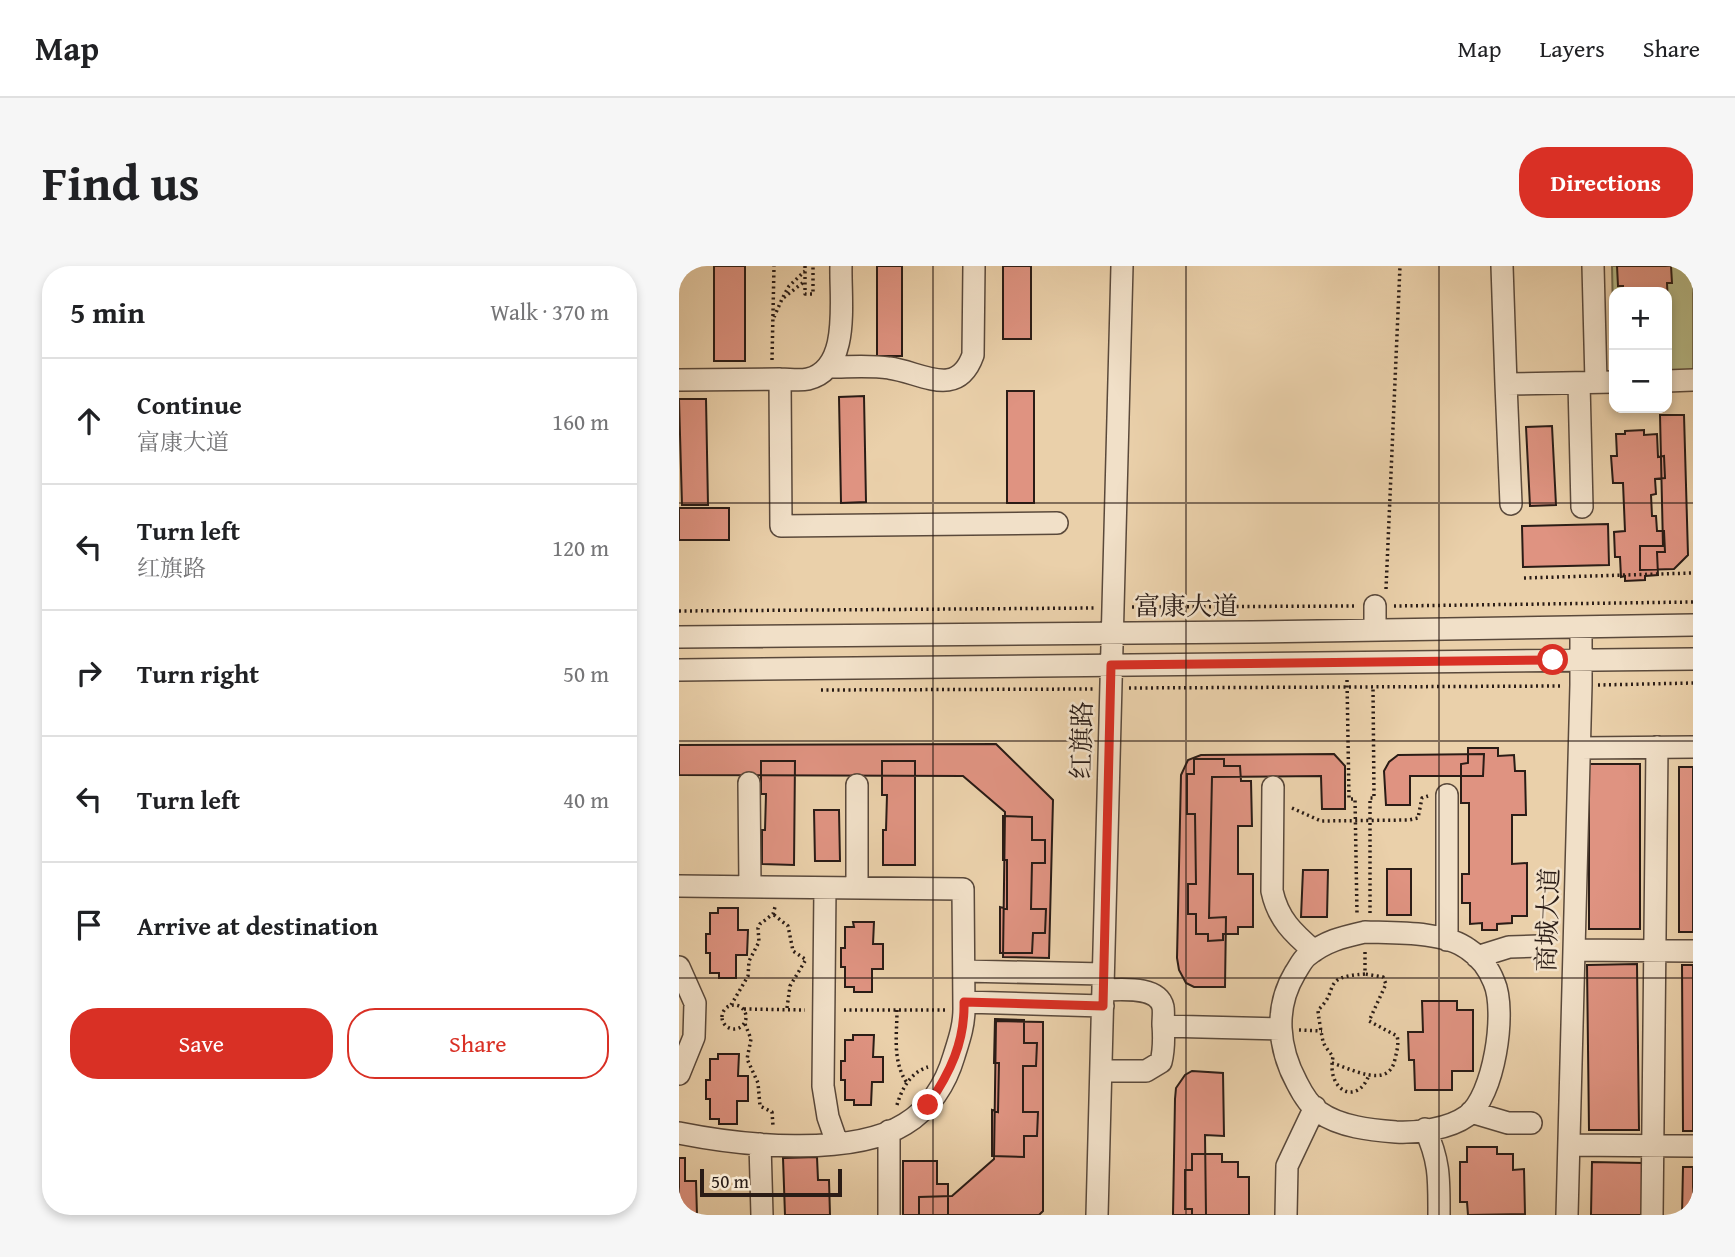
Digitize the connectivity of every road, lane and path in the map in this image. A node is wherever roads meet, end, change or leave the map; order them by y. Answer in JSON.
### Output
{"nodes":[{"id":1,"x":773,"y":266,"type":"edge"},
{"id":2,"x":813,"y":266,"type":"edge"},
{"id":3,"x":841,"y":266,"type":"edge"},
{"id":4,"x":974,"y":266,"type":"edge"},
{"id":5,"x":1122,"y":266,"type":"edge"},
{"id":6,"x":1400,"y":266,"type":"edge"},
{"id":7,"x":1502,"y":266,"type":"edge"},
{"id":8,"x":1593,"y":266,"type":"edge"},
{"id":9,"x":805,"y":269,"type":"edge"},
{"id":10,"x":805,"y":281,"type":"junction"},
{"id":11,"x":782,"y":299,"type":"junction"},
{"id":12,"x":773,"y":318,"type":"junction"},
{"id":13,"x":829,"y":367,"type":"junction"},
{"id":14,"x":776,"y":379,"type":"junction"},
{"id":15,"x":679,"y":380,"type":"edge"},
{"id":16,"x":1693,"y":380,"type":"edge"},
{"id":17,"x":1672,"y":381,"type":"edge"},
{"id":18,"x":1596,"y":382,"type":"edge"},
{"id":19,"x":1506,"y":384,"type":"junction"},
{"id":20,"x":1511,"y":504,"type":"dead end"},
{"id":21,"x":1582,"y":507,"type":"dead end"},
{"id":22,"x":1057,"y":523,"type":"dead end"},
{"id":23,"x":1693,"y":573,"type":"edge"},
{"id":24,"x":1524,"y":578,"type":"dead end"},
{"id":25,"x":1380,"y":599,"type":"junction"},
{"id":26,"x":1693,"y":603,"type":"edge"},
{"id":27,"x":1114,"y":608,"type":"junction"},
{"id":28,"x":679,"y":611,"type":"edge"},
{"id":29,"x":1693,"y":625,"type":"edge"},
{"id":30,"x":1581,"y":627,"type":"junction"},
{"id":31,"x":1375,"y":630,"type":"junction"},
{"id":32,"x":1113,"y":633,"type":"junction"},
{"id":33,"x":679,"y":637,"type":"edge"},
{"id":34,"x":1693,"y":659,"type":"edge"},
{"id":35,"x":1581,"y":660,"type":"junction"},
{"id":36,"x":1373,"y":662,"type":"junction"},
{"id":37,"x":1347,"y":663,"type":"junction"},
{"id":38,"x":1111,"y":665,"type":"junction"},
{"id":39,"x":679,"y":670,"type":"edge"},
{"id":40,"x":1693,"y":683,"type":"edge"},
{"id":41,"x":1581,"y":685,"type":"junction"},
{"id":42,"x":1347,"y":687,"type":"junction"},
{"id":43,"x":1373,"y":687,"type":"junction"},
{"id":44,"x":1111,"y":689,"type":"junction"},
{"id":45,"x":818,"y":690,"type":"dead end"},
{"id":46,"x":1657,"y":747,"type":"junction"},
{"id":47,"x":1693,"y":747,"type":"edge"},
{"id":48,"x":1580,"y":748,"type":"junction"},
{"id":49,"x":750,"y":783,"type":"dead end"},
{"id":50,"x":857,"y":785,"type":"dead end"},
{"id":51,"x":1447,"y":795,"type":"joint"},
{"id":52,"x":1273,"y":797,"type":"joint"},
{"id":53,"x":1370,"y":820,"type":"junction"},
{"id":54,"x":1356,"y":821,"type":"junction"},
{"id":55,"x":679,"y":887,"type":"edge"},
{"id":56,"x":750,"y":887,"type":"junction"},
{"id":57,"x":774,"y":887,"type":"junction"},
{"id":58,"x":825,"y":888,"type":"junction"},
{"id":59,"x":857,"y":888,"type":"junction"},
{"id":60,"x":773,"y":915,"type":"junction"},
{"id":61,"x":1364,"y":933,"type":"junction"},
{"id":62,"x":1447,"y":940,"type":"junction"},
{"id":63,"x":1539,"y":946,"type":"dead end"},
{"id":64,"x":1574,"y":950,"type":"junction"},
{"id":65,"x":1314,"y":951,"type":"junction"},
{"id":66,"x":1655,"y":951,"type":"junction"},
{"id":67,"x":1693,"y":951,"type":"edge"},
{"id":68,"x":1477,"y":957,"type":"junction"},
{"id":69,"x":815,"y":961,"type":"junction"},
{"id":70,"x":679,"y":967,"type":"edge"},
{"id":71,"x":964,"y":971,"type":"junction"},
{"id":72,"x":1365,"y":974,"type":"junction"},
{"id":73,"x":1103,"y":990,"type":"junction"},
{"id":74,"x":731,"y":1005,"type":"junction"},
{"id":75,"x":964,"y":1006,"type":"junction"},
{"id":76,"x":744,"y":1009,"type":"junction"},
{"id":77,"x":786,"y":1009,"type":"junction"},
{"id":78,"x":824,"y":1010,"type":"junction"},
{"id":79,"x":897,"y":1010,"type":"junction"},
{"id":80,"x":745,"y":1024,"type":"junction"},
{"id":81,"x":1163,"y":1026,"type":"junction"},
{"id":82,"x":1280,"y":1029,"type":"junction"},
{"id":83,"x":1332,"y":1063,"type":"junction"},
{"id":84,"x":952,"y":1065,"type":"junction"},
{"id":85,"x":1101,"y":1071,"type":"junction"},
{"id":86,"x":679,"y":1074,"type":"edge"},
{"id":87,"x":1369,"y":1075,"type":"junction"},
{"id":88,"x":907,"y":1083,"type":"junction"},
{"id":89,"x":1315,"y":1107,"type":"junction"},
{"id":90,"x":1471,"y":1112,"type":"junction"},
{"id":91,"x":1531,"y":1123,"type":"dead end"},
{"id":92,"x":892,"y":1129,"type":"junction"},
{"id":93,"x":1425,"y":1129,"type":"junction"},
{"id":94,"x":679,"y":1133,"type":"edge"},
{"id":95,"x":837,"y":1143,"type":"junction"},
{"id":96,"x":768,"y":1145,"type":"junction"},
{"id":97,"x":1569,"y":1145,"type":"junction"},
{"id":98,"x":1654,"y":1145,"type":"junction"},
{"id":99,"x":1693,"y":1146,"type":"edge"},
{"id":100,"x":762,"y":1215,"type":"edge"},
{"id":101,"x":889,"y":1215,"type":"edge"},
{"id":102,"x":1097,"y":1215,"type":"edge"},
{"id":103,"x":1286,"y":1215,"type":"edge"},
{"id":104,"x":1439,"y":1215,"type":"edge"},
{"id":105,"x":1567,"y":1215,"type":"edge"},
{"id":106,"x":1653,"y":1215,"type":"edge"}],
"edges":[{"from":1,"to":12,"type":"path"},
{"from":2,"to":10,"type":"path"},
{"from":3,"to":13,"type":"street"},
{"from":4,"to":13,"type":"street"},
{"from":5,"to":27,"type":"street","name":"红旗路"},
{"from":6,"to":25,"type":"path"},
{"from":7,"to":19,"type":"street"},
{"from":8,"to":18,"type":"street"},
{"from":9,"to":10,"type":"path"},
{"from":9,"to":11,"type":"path"},
{"from":10,"to":11,"type":"path"},
{"from":11,"to":12,"type":"path"},
{"from":12,"to":14,"type":"path"},
{"from":13,"to":14,"type":"street"},
{"from":14,"to":15,"type":"street"},
{"from":14,"to":22,"type":"street"},
{"from":16,"to":17,"type":"street"},
{"from":18,"to":19,"type":"street"},
{"from":18,"to":21,"type":"street"},
{"from":19,"to":20,"type":"street"},
{"from":23,"to":24,"type":"path"},
{"from":25,"to":26,"type":"path"},
{"from":25,"to":27,"type":"path"},
{"from":25,"to":31,"type":"street"},
{"from":27,"to":28,"type":"path"},
{"from":27,"to":32,"type":"street","name":"红旗路"},
{"from":29,"to":30,"type":"street","name":"富康大道"},
{"from":30,"to":31,"type":"street","name":"富康大道"},
{"from":30,"to":35,"type":"street","name":"商城大道"},
{"from":31,"to":32,"type":"street","name":"富康大道"},
{"from":32,"to":33,"type":"street","name":"富康大道"},
{"from":32,"to":38,"type":"street","name":"红旗路"},
{"from":34,"to":35,"type":"street"},
{"from":35,"to":36,"type":"street"},
{"from":35,"to":41,"type":"street","name":"商城大道"},
{"from":36,"to":37,"type":"street"},
{"from":36,"to":43,"type":"path"},
{"from":37,"to":38,"type":"street"},
{"from":37,"to":42,"type":"path"},
{"from":38,"to":39,"type":"street"},
{"from":38,"to":44,"type":"street","name":"红旗路"},
{"from":40,"to":41,"type":"path"},
{"from":41,"to":43,"type":"path"},
{"from":41,"to":48,"type":"street","name":"商城大道"},
{"from":42,"to":43,"type":"path"},
{"from":42,"to":44,"type":"path"},
{"from":42,"to":54,"type":"path"},
{"from":43,"to":53,"type":"path"},
{"from":44,"to":45,"type":"path"},
{"from":44,"to":73,"type":"street","name":"红旗路"},
{"from":46,"to":47,"type":"street"},
{"from":46,"to":48,"type":"street"},
{"from":46,"to":66,"type":"street"},
{"from":48,"to":64,"type":"street","name":"商城大道"},
{"from":49,"to":56,"type":"street"},
{"from":50,"to":59,"type":"street"},
{"from":51,"to":53,"type":"path"},
{"from":51,"to":62,"type":"street"},
{"from":52,"to":54,"type":"path"},
{"from":52,"to":65,"type":"street"},
{"from":53,"to":54,"type":"path"},
{"from":53,"to":61,"type":"path"},
{"from":54,"to":61,"type":"path"},
{"from":55,"to":56,"type":"street"},
{"from":56,"to":57,"type":"street"},
{"from":57,"to":58,"type":"street"},
{"from":57,"to":60,"type":"path"},
{"from":58,"to":59,"type":"street"},
{"from":58,"to":69,"type":"street"},
{"from":59,"to":71,"type":"street"},
{"from":60,"to":69,"type":"path"},
{"from":60,"to":74,"type":"path"},
{"from":61,"to":62,"type":"street"},
{"from":61,"to":65,"type":"street"},
{"from":61,"to":72,"type":"path"},
{"from":62,"to":68,"type":"street"},
{"from":63,"to":68,"type":"street"},
{"from":64,"to":66,"type":"street"},
{"from":64,"to":97,"type":"street","name":"商城大道"},
{"from":65,"to":82,"type":"street"},
{"from":66,"to":67,"type":"street"},
{"from":66,"to":98,"type":"street"},
{"from":68,"to":90,"type":"street"},
{"from":69,"to":77,"type":"path"},
{"from":69,"to":78,"type":"street"},
{"from":70,"to":86,"type":"street"},
{"from":71,"to":73,"type":"street"},
{"from":71,"to":75,"type":"street"},
{"from":72,"to":83,"type":"path"},
{"from":72,"to":87,"type":"path"},
{"from":73,"to":75,"type":"street"},
{"from":73,"to":81,"type":"street"},
{"from":73,"to":85,"type":"street","name":"红旗路"},
{"from":74,"to":76,"type":"path"},
{"from":74,"to":80,"type":"path"},
{"from":75,"to":79,"type":"path"},
{"from":75,"to":84,"type":"street"},
{"from":76,"to":77,"type":"path"},
{"from":76,"to":80,"type":"path"},
{"from":77,"to":78,"type":"path"},
{"from":78,"to":79,"type":"path"},
{"from":78,"to":95,"type":"street"},
{"from":79,"to":88,"type":"path"},
{"from":80,"to":96,"type":"path"},
{"from":81,"to":82,"type":"street"},
{"from":81,"to":85,"type":"street"},
{"from":82,"to":89,"type":"street"},
{"from":83,"to":87,"type":"path"},
{"from":83,"to":87,"type":"path"},
{"from":84,"to":88,"type":"path"},
{"from":84,"to":92,"type":"street"},
{"from":85,"to":102,"type":"street","name":"红旗路"},
{"from":88,"to":92,"type":"path"},
{"from":89,"to":93,"type":"street"},
{"from":89,"to":103,"type":"street"},
{"from":90,"to":91,"type":"street"},
{"from":90,"to":93,"type":"street"},
{"from":92,"to":95,"type":"street"},
{"from":92,"to":101,"type":"street"},
{"from":93,"to":104,"type":"street"},
{"from":94,"to":96,"type":"street"},
{"from":95,"to":96,"type":"street"},
{"from":96,"to":100,"type":"street"},
{"from":97,"to":98,"type":"street"},
{"from":97,"to":105,"type":"street","name":"商城大道"},
{"from":98,"to":99,"type":"street"},
{"from":98,"to":106,"type":"street"}]}
